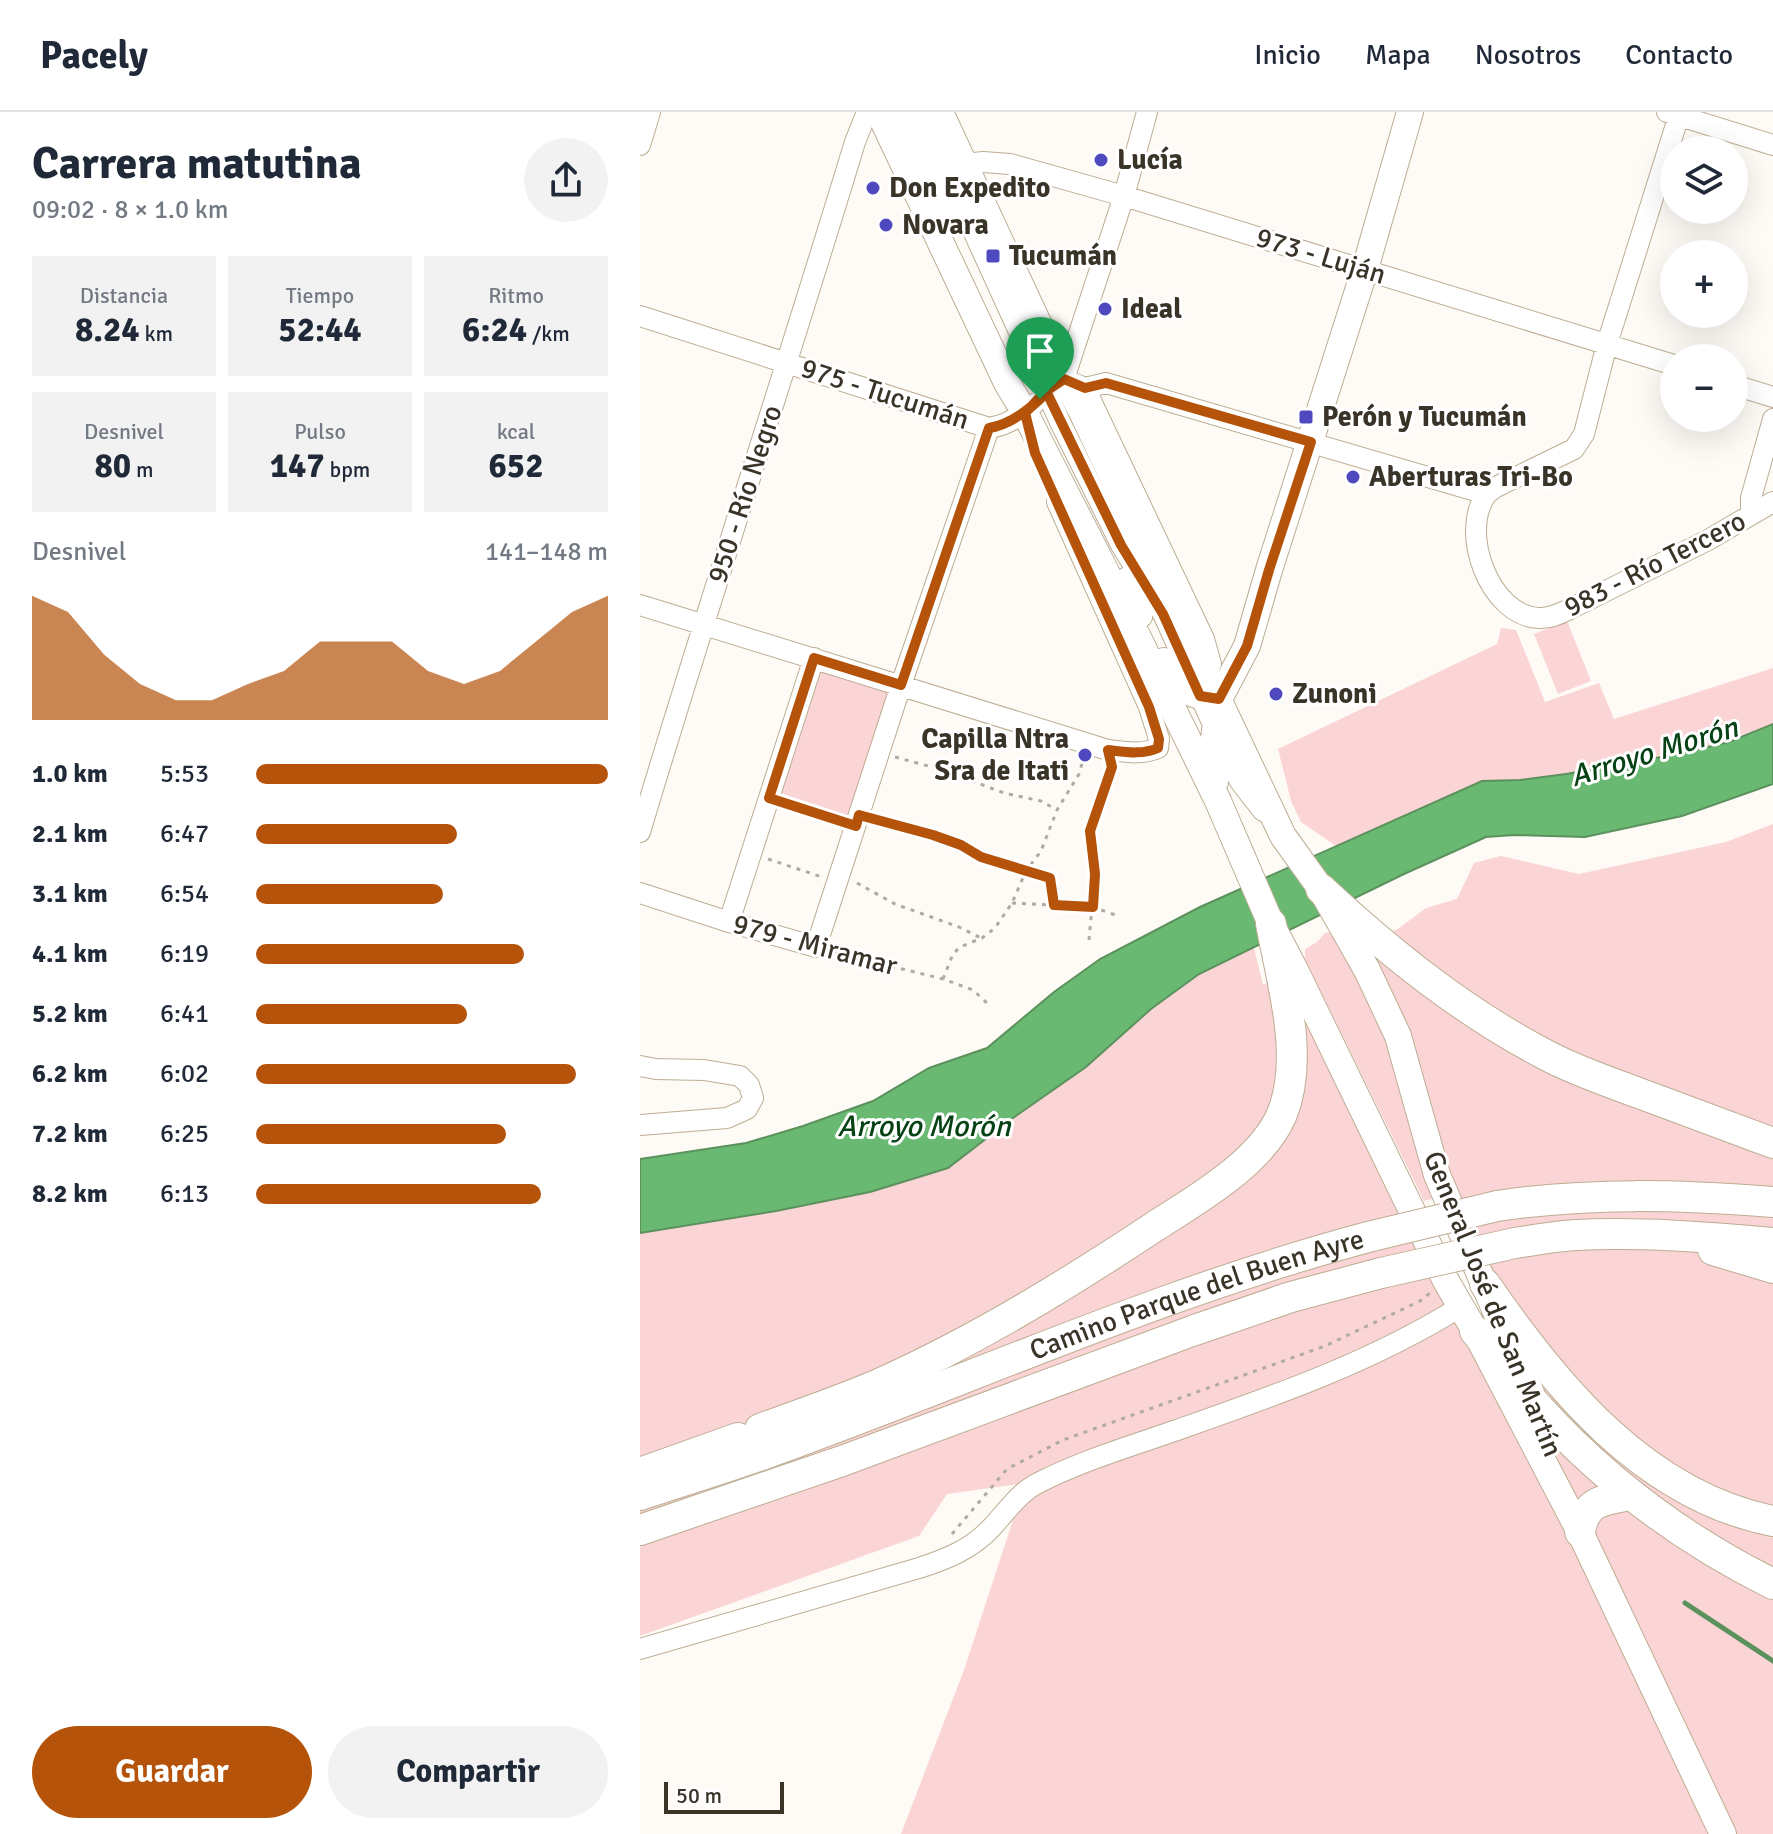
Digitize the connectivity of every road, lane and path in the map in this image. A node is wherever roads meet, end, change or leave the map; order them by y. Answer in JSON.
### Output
{"nodes":[{"id":1,"x":650,"y":112,"type":"edge"},
{"id":2,"x":867,"y":112,"type":"edge"},
{"id":3,"x":879,"y":112,"type":"edge"},
{"id":4,"x":901,"y":112,"type":"edge"},
{"id":5,"x":919,"y":112,"type":"edge"},
{"id":6,"x":940,"y":112,"type":"edge"},
{"id":7,"x":1147,"y":112,"type":"edge"},
{"id":8,"x":1410,"y":112,"type":"edge"},
{"id":9,"x":1675,"y":113,"type":"edge"},
{"id":10,"x":640,"y":145,"type":"edge"},
{"id":11,"x":1773,"y":145,"type":"edge"},
{"id":12,"x":964,"y":164,"type":"junction"},
{"id":13,"x":1124,"y":196,"type":"junction"},
{"id":14,"x":1365,"y":269,"type":"junction"},
{"id":15,"x":640,"y":316,"type":"edge"},
{"id":16,"x":1607,"y":344,"type":"junction"},
{"id":17,"x":1660,"y":361,"type":"edge"},
{"id":18,"x":788,"y":362,"type":"junction"},
{"id":19,"x":1748,"y":389,"type":"edge"},
{"id":20,"x":1052,"y":394,"type":"junction"},
{"id":21,"x":1773,"y":397,"type":"edge"},
{"id":22,"x":1773,"y":419,"type":"edge"},
{"id":23,"x":989,"y":428,"type":"junction"},
{"id":24,"x":1311,"y":442,"type":"junction"},
{"id":25,"x":1486,"y":494,"type":"junction"},
{"id":26,"x":1773,"y":502,"type":"edge"},
{"id":27,"x":1751,"y":514,"type":"junction"},
{"id":28,"x":1116,"y":574,"type":"junction"},
{"id":29,"x":640,"y":605,"type":"edge"},
{"id":30,"x":703,"y":624,"type":"junction"},
{"id":31,"x":814,"y":658,"type":"junction"},
{"id":32,"x":901,"y":685,"type":"junction"},
{"id":33,"x":1203,"y":696,"type":"junction"},
{"id":34,"x":1215,"y":727,"type":"junction"},
{"id":35,"x":1088,"y":744,"type":"junction"},
{"id":36,"x":1108,"y":750,"type":"junction"},
{"id":37,"x":880,"y":753,"type":"junction"},
{"id":38,"x":1212,"y":755,"type":"junction"},
{"id":39,"x":769,"y":798,"type":"junction"},
{"id":40,"x":1218,"y":801,"type":"junction"},
{"id":41,"x":1057,"y":810,"type":"junction"},
{"id":42,"x":858,"y":821,"type":"junction"},
{"id":43,"x":640,"y":832,"type":"edge"},
{"id":44,"x":1283,"y":836,"type":"junction"},
{"id":45,"x":751,"y":854,"type":"junction"},
{"id":46,"x":1026,"y":871,"type":"junction"},
{"id":47,"x":838,"y":878,"type":"junction"},
{"id":48,"x":1321,"y":889,"type":"joint"},
{"id":49,"x":640,"y":893,"type":"edge"},
{"id":50,"x":1012,"y":903,"type":"junction"},
{"id":51,"x":1054,"y":905,"type":"junction"},
{"id":52,"x":1093,"y":907,"type":"junction"},
{"id":53,"x":1118,"y":916,"type":"dead end"},
{"id":54,"x":729,"y":922,"type":"junction"},
{"id":55,"x":1271,"y":924,"type":"joint"},
{"id":56,"x":982,"y":938,"type":"junction"},
{"id":57,"x":1360,"y":938,"type":"junction"},
{"id":58,"x":1089,"y":940,"type":"dead end"},
{"id":59,"x":816,"y":947,"type":"junction"},
{"id":60,"x":1288,"y":972,"type":"junction"},
{"id":61,"x":943,"y":979,"type":"junction"},
{"id":62,"x":987,"y":1003,"type":"dead end"},
{"id":63,"x":640,"y":1066,"type":"edge"},
{"id":64,"x":640,"y":1125,"type":"edge"},
{"id":65,"x":1773,"y":1143,"type":"edge"},
{"id":66,"x":1773,"y":1202,"type":"edge"},
{"id":67,"x":1673,"y":1237,"type":"junction"},
{"id":68,"x":1773,"y":1243,"type":"edge"},
{"id":69,"x":1773,"y":1268,"type":"edge"},
{"id":70,"x":1485,"y":1284,"type":"junction"},
{"id":71,"x":1468,"y":1319,"type":"junction"},
{"id":72,"x":1537,"y":1407,"type":"junction"},
{"id":73,"x":640,"y":1473,"type":"edge"},
{"id":74,"x":640,"y":1495,"type":"edge"},
{"id":75,"x":1630,"y":1495,"type":"junction"},
{"id":76,"x":1773,"y":1521,"type":"edge"},
{"id":77,"x":640,"y":1530,"type":"edge"},
{"id":78,"x":1580,"y":1532,"type":"junction"},
{"id":79,"x":1773,"y":1584,"type":"edge"},
{"id":80,"x":640,"y":1649,"type":"edge"},
{"id":81,"x":1723,"y":1834,"type":"edge"}],
"edges":[{"from":1,"to":10,"type":"street"},
{"from":2,"to":18,"type":"street","name":"950 - Río Negro"},
{"from":3,"to":20,"type":"main road"},
{"from":4,"to":20,"type":"street"},
{"from":5,"to":20,"type":"street"},
{"from":6,"to":12,"type":"main road"},
{"from":7,"to":13,"type":"street"},
{"from":8,"to":14,"type":"main road"},
{"from":9,"to":11,"type":"street"},
{"from":9,"to":16,"type":"street"},
{"from":12,"to":13,"type":"street","name":"973 - Luján"},
{"from":12,"to":20,"type":"main road"},
{"from":13,"to":14,"type":"street","name":"973 - Luján"},
{"from":13,"to":20,"type":"street"},
{"from":14,"to":16,"type":"street","name":"973 - Luján"},
{"from":14,"to":24,"type":"main road"},
{"from":15,"to":18,"type":"street","name":"975 - Tucumán"},
{"from":16,"to":17,"type":"street","name":"973 - Luján"},
{"from":16,"to":25,"type":"street"},
{"from":18,"to":23,"type":"street","name":"975 - Tucumán"},
{"from":18,"to":30,"type":"street","name":"950 - Río Negro"},
{"from":19,"to":21,"type":"street"},
{"from":20,"to":23,"type":"street","name":"975 - Tucumán"},
{"from":20,"to":24,"type":"street","name":"975 - Tucumán"},
{"from":20,"to":28,"type":"main road"},
{"from":20,"to":33,"type":"main road"},
{"from":20,"to":36,"type":"street"},
{"from":22,"to":27,"type":"street"},
{"from":23,"to":32,"type":"street"},
{"from":24,"to":25,"type":"street","name":"975 - Tucumán"},
{"from":24,"to":33,"type":"main road"},
{"from":25,"to":27,"type":"street","name":"983 - Río Tercero"},
{"from":26,"to":27,"type":"street","name":"983 - Río Tercero"},
{"from":28,"to":33,"type":"street"},
{"from":28,"to":33,"type":"main road"},
{"from":28,"to":40,"type":"main road"},
{"from":29,"to":30,"type":"street"},
{"from":30,"to":31,"type":"street"},
{"from":30,"to":43,"type":"street","name":"950 - Río Negro"},
{"from":31,"to":32,"type":"street"},
{"from":31,"to":39,"type":"street"},
{"from":32,"to":35,"type":"street"},
{"from":32,"to":37,"type":"street"},
{"from":33,"to":34,"type":"main road"},
{"from":33,"to":38,"type":"street"},
{"from":33,"to":44,"type":"main road"},
{"from":34,"to":38,"type":"main road"},
{"from":34,"to":44,"type":"street"},
{"from":35,"to":36,"type":"street"},
{"from":35,"to":41,"type":"path"},
{"from":36,"to":52,"type":"path"},
{"from":37,"to":41,"type":"path"},
{"from":37,"to":42,"type":"street"},
{"from":38,"to":40,"type":"main road"},
{"from":39,"to":42,"type":"path"},
{"from":39,"to":45,"type":"street"},
{"from":40,"to":55,"type":"main road"},
{"from":41,"to":46,"type":"path"},
{"from":42,"to":46,"type":"path"},
{"from":42,"to":47,"type":"street"},
{"from":44,"to":48,"type":"main road"},
{"from":45,"to":47,"type":"path"},
{"from":45,"to":54,"type":"street"},
{"from":46,"to":50,"type":"path"},
{"from":46,"to":51,"type":"path"},
{"from":47,"to":56,"type":"path"},
{"from":47,"to":59,"type":"street"},
{"from":48,"to":57,"type":"highway"},
{"from":49,"to":54,"type":"street","name":"979 - Miramar"},
{"from":50,"to":51,"type":"path"},
{"from":50,"to":56,"type":"path"},
{"from":51,"to":52,"type":"path"},
{"from":52,"to":53,"type":"path"},
{"from":52,"to":58,"type":"path"},
{"from":54,"to":59,"type":"street","name":"979 - Miramar"},
{"from":55,"to":60,"type":"highway"},
{"from":56,"to":61,"type":"path"},
{"from":57,"to":65,"type":"highway"},
{"from":57,"to":70,"type":"main road","name":"General José de San Martín"},
{"from":59,"to":61,"type":"path","name":"979 - Miramar"},
{"from":60,"to":71,"type":"main road","name":"General José de San Martín"},
{"from":60,"to":73,"type":"highway"},
{"from":61,"to":62,"type":"path","name":"979 - Miramar"},
{"from":63,"to":64,"type":"street"},
{"from":66,"to":74,"type":"highway","name":"Camino Parque del Buen Ayre","bridge":true},
{"from":67,"to":68,"type":"highway","name":"Camino Parque del Buen Ayre"},
{"from":67,"to":69,"type":"highway"},
{"from":67,"to":77,"type":"highway","name":"Camino Parque del Buen Ayre","bridge":true},
{"from":70,"to":72,"type":"main road","name":"General José de San Martín"},
{"from":70,"to":76,"type":"highway"},
{"from":71,"to":72,"type":"highway"},
{"from":71,"to":78,"type":"main road","name":"General José de San Martín"},
{"from":71,"to":80,"type":"street"},
{"from":72,"to":75,"type":"highway"},
{"from":72,"to":78,"type":"main road","name":"General José de San Martín"},
{"from":75,"to":78,"type":"highway"},
{"from":75,"to":79,"type":"highway"},
{"from":78,"to":81,"type":"main road","name":"General José de San Martín"}]}
